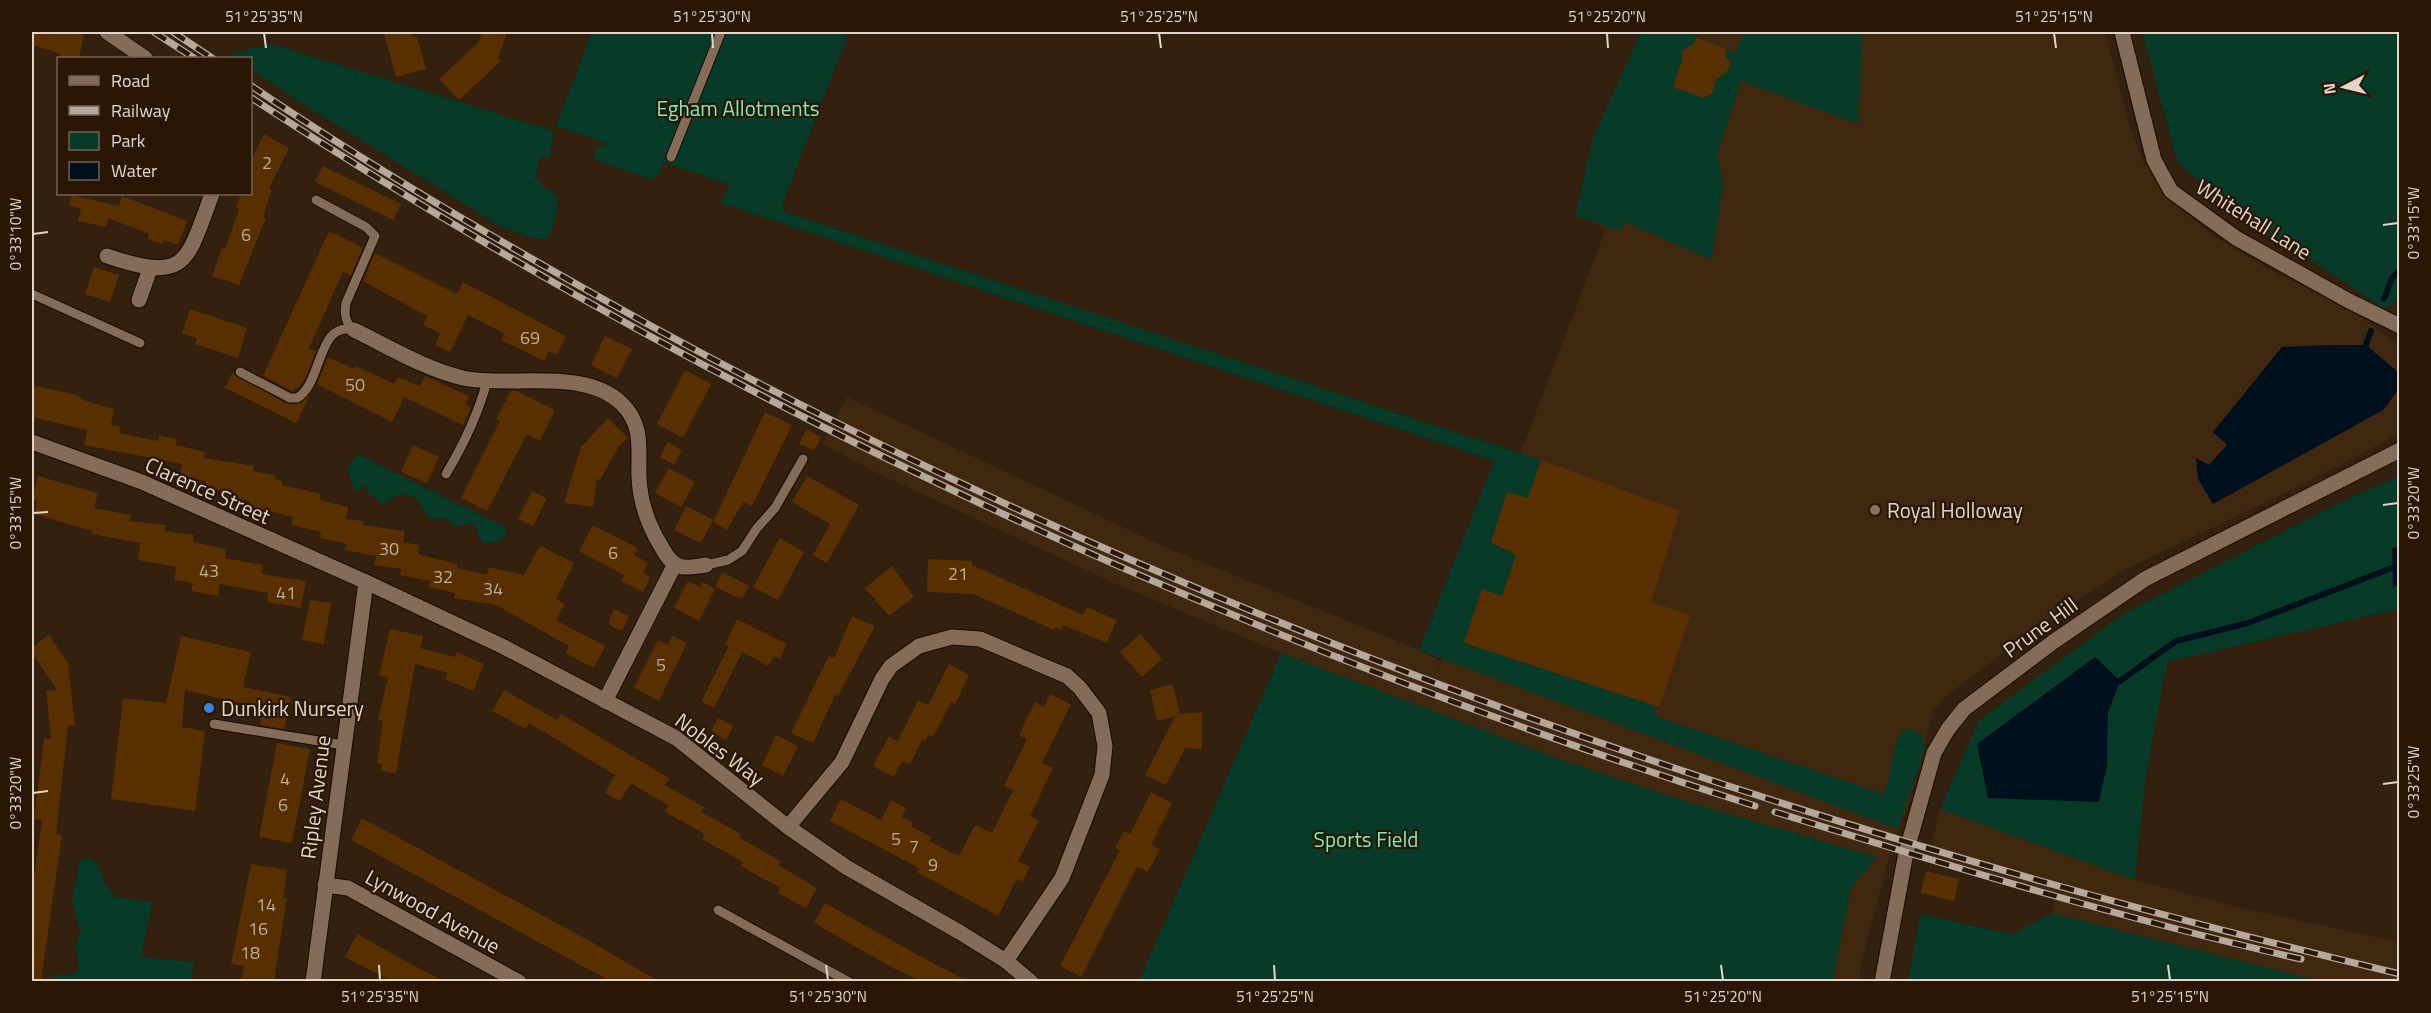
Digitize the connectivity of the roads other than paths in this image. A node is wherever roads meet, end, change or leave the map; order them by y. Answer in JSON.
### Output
{"nodes":[{"id":1,"x":107,"y":32,"type":"edge"},
{"id":2,"x":721,"y":32,"type":"edge"},
{"id":3,"x":2122,"y":32,"type":"edge"},
{"id":4,"x":144,"y":57,"type":"edge"},
{"id":5,"x":671,"y":157,"type":"dead end"},
{"id":6,"x":212,"y":195,"type":"edge"},
{"id":7,"x":316,"y":200,"type":"dead end"},
{"id":8,"x":107,"y":256,"type":"dead end"},
{"id":9,"x":150,"y":269,"type":"junction"},
{"id":10,"x":32,"y":294,"type":"edge"},
{"id":11,"x":139,"y":300,"type":"dead end"},
{"id":12,"x":2400,"y":326,"type":"edge"},
{"id":13,"x":354,"y":330,"type":"junction"},
{"id":14,"x":140,"y":343,"type":"dead end"},
{"id":15,"x":240,"y":372,"type":"dead end"},
{"id":16,"x":487,"y":381,"type":"junction"},
{"id":17,"x":32,"y":442,"type":"edge"},
{"id":18,"x":2400,"y":450,"type":"edge"},
{"id":19,"x":802,"y":459,"type":"dead end"},
{"id":20,"x":446,"y":474,"type":"dead end"},
{"id":21,"x":675,"y":564,"type":"junction"},
{"id":22,"x":706,"y":565,"type":"joint"},
{"id":23,"x":366,"y":582,"type":"junction"},
{"id":24,"x":605,"y":701,"type":"junction"},
{"id":25,"x":214,"y":724,"type":"dead end"},
{"id":26,"x":343,"y":746,"type":"junction"},
{"id":27,"x":788,"y":826,"type":"junction"},
{"id":28,"x":325,"y":885,"type":"junction"},
{"id":29,"x":718,"y":910,"type":"dead end"},
{"id":30,"x":1006,"y":961,"type":"junction"},
{"id":31,"x":313,"y":981,"type":"edge"},
{"id":32,"x":519,"y":981,"type":"edge"},
{"id":33,"x":849,"y":981,"type":"edge"},
{"id":34,"x":1031,"y":981,"type":"edge"},
{"id":35,"x":1882,"y":981,"type":"edge"}],
"edges":[{"from":1,"to":4,"type":"street"},
{"from":2,"to":5,"type":"lane"},
{"from":3,"to":12,"type":"street","name":"Whitehall Lane"},
{"from":6,"to":9,"type":"street"},
{"from":7,"to":13,"type":"lane"},
{"from":8,"to":9,"type":"street"},
{"from":9,"to":11,"type":"street"},
{"from":10,"to":14,"type":"lane"},
{"from":13,"to":15,"type":"lane"},
{"from":13,"to":16,"type":"street"},
{"from":16,"to":20,"type":"lane"},
{"from":16,"to":21,"type":"street"},
{"from":17,"to":23,"type":"street","name":"Clarence Street"},
{"from":18,"to":35,"type":"street","name":"Prune Hill"},
{"from":19,"to":22,"type":"lane"},
{"from":21,"to":22,"type":"street"},
{"from":21,"to":24,"type":"street"},
{"from":23,"to":24,"type":"street","name":"Nobles Way"},
{"from":23,"to":26,"type":"street","name":"Ripley Avenue"},
{"from":24,"to":27,"type":"street","name":"Nobles Way"},
{"from":25,"to":26,"type":"lane"},
{"from":26,"to":28,"type":"street","name":"Ripley Avenue"},
{"from":27,"to":30,"type":"street","name":"Nobles Way"},
{"from":27,"to":30,"type":"street"},
{"from":28,"to":31,"type":"street","name":"Ripley Avenue"},
{"from":28,"to":32,"type":"street","name":"Lynwood Avenue"},
{"from":29,"to":33,"type":"lane"},
{"from":30,"to":34,"type":"street","name":"Nobles Way"}]}
